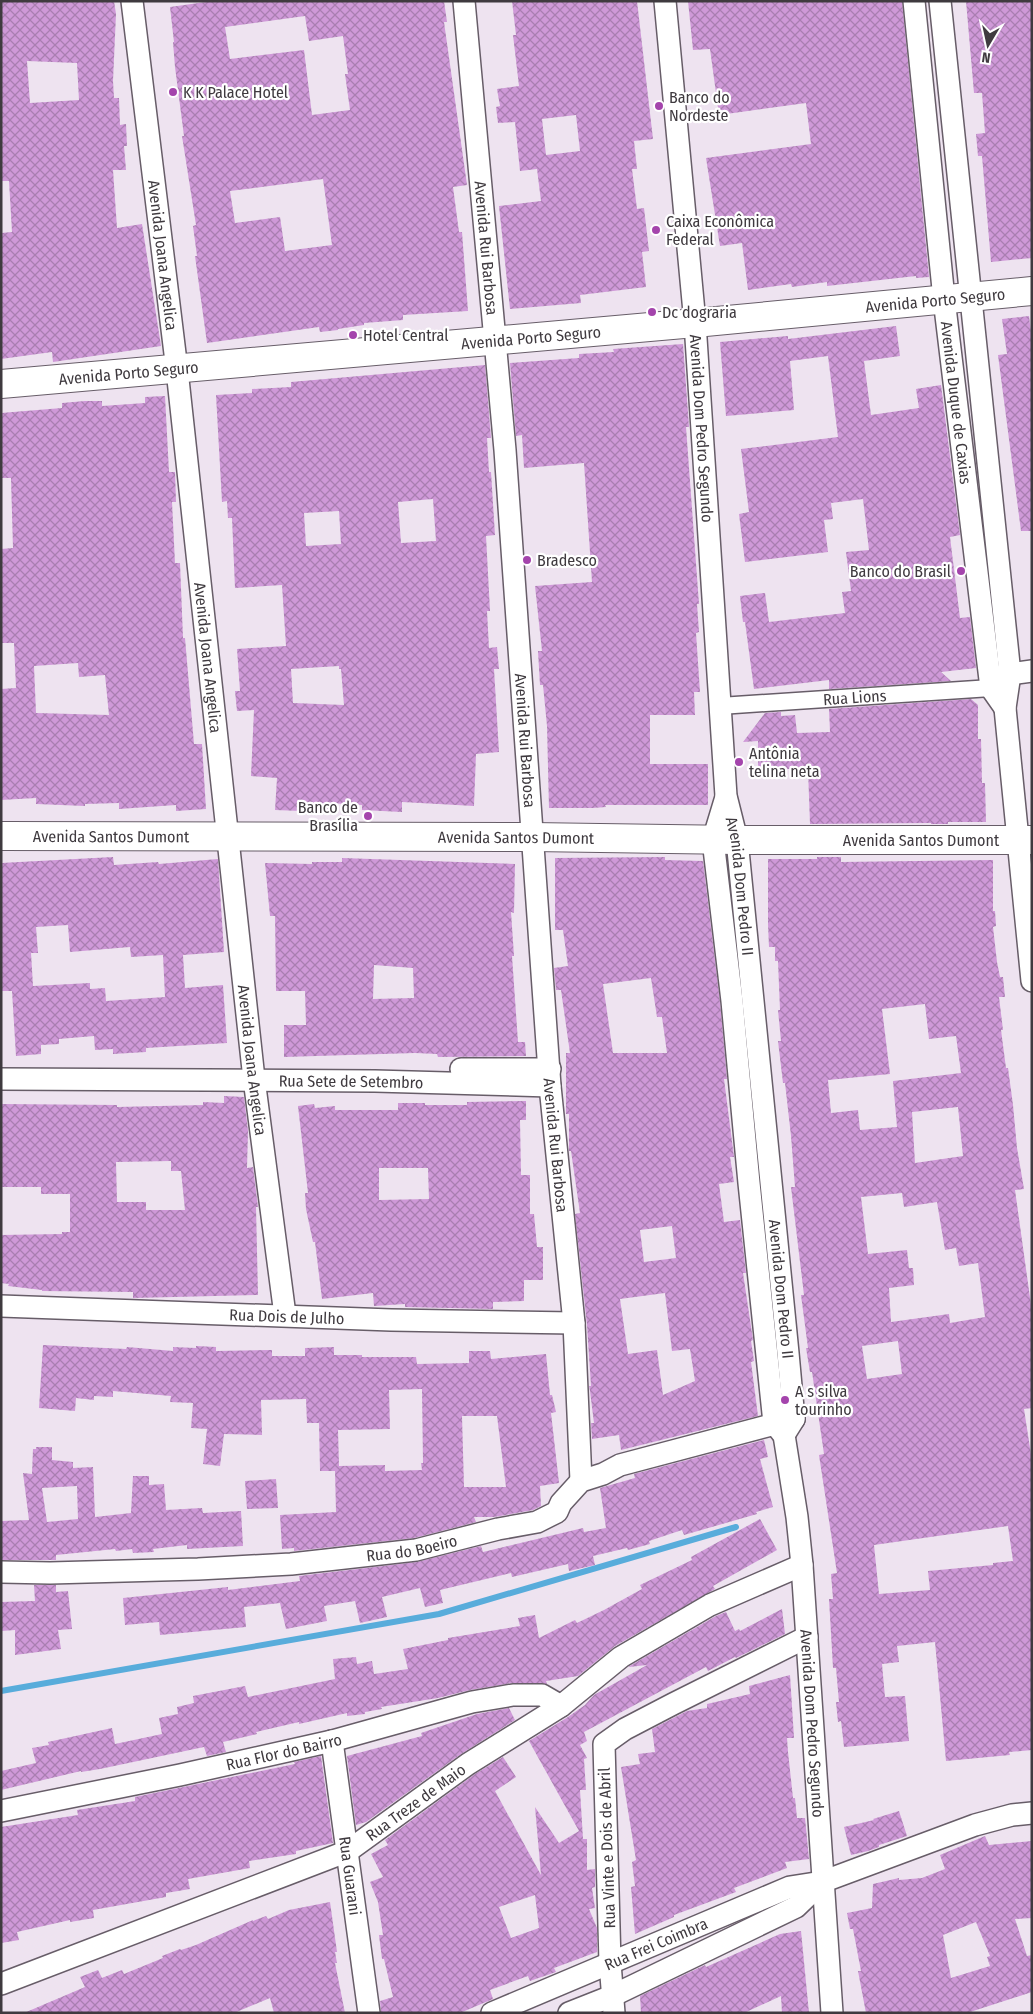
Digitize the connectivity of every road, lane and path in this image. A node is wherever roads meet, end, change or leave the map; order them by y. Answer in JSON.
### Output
{"nodes":[{"id":1,"x":132,"y":1,"type":"edge"},
{"id":2,"x":464,"y":1,"type":"edge"},
{"id":3,"x":665,"y":1,"type":"edge"},
{"id":4,"x":914,"y":1,"type":"edge"},
{"id":5,"x":940,"y":1,"type":"edge"},
{"id":6,"x":1032,"y":291,"type":"edge"},
{"id":7,"x":971,"y":296,"type":"junction"},
{"id":8,"x":944,"y":298,"type":"junction"},
{"id":9,"x":694,"y":324,"type":"junction"},
{"id":10,"x":495,"y":341,"type":"junction"},
{"id":11,"x":177,"y":370,"type":"junction"},
{"id":12,"x":1,"y":384,"type":"edge"},
{"id":13,"x":1032,"y":671,"type":"edge"},
{"id":14,"x":1010,"y":674,"type":"junction"},
{"id":15,"x":991,"y":688,"type":"junction"},
{"id":16,"x":720,"y":706,"type":"junction"},
{"id":17,"x":1005,"y":708,"type":"junction"},
{"id":18,"x":726,"y":796,"type":"joint"},
{"id":19,"x":1,"y":836,"type":"edge"},
{"id":20,"x":229,"y":836,"type":"junction"},
{"id":21,"x":532,"y":837,"type":"junction"},
{"id":22,"x":725,"y":840,"type":"junction"},
{"id":23,"x":1024,"y":840,"type":"edge"},
{"id":24,"x":1032,"y":981,"type":"edge"},
{"id":25,"x":754,"y":999,"type":"junction"},
{"id":26,"x":732,"y":1001,"type":"junction"},
{"id":27,"x":1,"y":1070,"type":"edge"},
{"id":28,"x":254,"y":1074,"type":"junction"},
{"id":29,"x":550,"y":1077,"type":"junction"},
{"id":30,"x":1,"y":1079,"type":"edge"},
{"id":31,"x":772,"y":1181,"type":"junction"},
{"id":32,"x":749,"y":1183,"type":"junction"},
{"id":33,"x":1,"y":1306,"type":"edge"},
{"id":34,"x":285,"y":1315,"type":"junction"},
{"id":35,"x":574,"y":1323,"type":"junction"},
{"id":36,"x":784,"y":1426,"type":"junction"},
{"id":37,"x":582,"y":1481,"type":"junction"},
{"id":38,"x":802,"y":1564,"type":"junction"},
{"id":39,"x":1,"y":1572,"type":"edge"},
{"id":40,"x":808,"y":1638,"type":"junction"},
{"id":41,"x":561,"y":1706,"type":"junction"},
{"id":42,"x":332,"y":1740,"type":"junction"},
{"id":43,"x":1,"y":1812,"type":"edge"},
{"id":44,"x":1032,"y":1813,"type":"edge"},
{"id":45,"x":348,"y":1851,"type":"junction"},
{"id":46,"x":822,"y":1882,"type":"junction"},
{"id":47,"x":610,"y":1963,"type":"junction"},
{"id":48,"x":1,"y":1984,"type":"edge"},
{"id":49,"x":613,"y":2004,"type":"edge"},
{"id":50,"x":369,"y":2013,"type":"edge"},
{"id":51,"x":492,"y":2013,"type":"edge"},
{"id":52,"x":569,"y":2013,"type":"edge"},
{"id":53,"x":832,"y":2013,"type":"edge"}],
"edges":[{"from":1,"to":11,"type":"street","name":"Avenida Joana Angelica"},
{"from":2,"to":10,"type":"street","name":"Avenida Rui Barbosa"},
{"from":3,"to":9,"type":"street","name":"Avenida Dom Pedro Segundo"},
{"from":4,"to":8,"type":"street","name":"Avenida Duque de Caxias"},
{"from":5,"to":7,"type":"street","name":"Avenida Duque de Caxias"},
{"from":6,"to":7,"type":"main road","name":"Avenida Porto Seguro"},
{"from":7,"to":8,"type":"main road","name":"Avenida Porto Seguro"},
{"from":7,"to":14,"type":"street","name":"Avenida Duque de Caxias"},
{"from":8,"to":9,"type":"main road","name":"Avenida Porto Seguro"},
{"from":8,"to":15,"type":"street","name":"Avenida Duque de Caxias"},
{"from":9,"to":10,"type":"main road","name":"Avenida Porto Seguro"},
{"from":9,"to":16,"type":"street","name":"Avenida Dom Pedro Segundo"},
{"from":10,"to":11,"type":"main road","name":"Avenida Porto Seguro"},
{"from":10,"to":21,"type":"street","name":"Avenida Rui Barbosa"},
{"from":11,"to":12,"type":"main road","name":"Avenida Porto Seguro"},
{"from":11,"to":20,"type":"street","name":"Avenida Joana Angelica"},
{"from":13,"to":14,"type":"street"},
{"from":14,"to":15,"type":"street"},
{"from":14,"to":17,"type":"street","name":"Avenida Duque de Caxias"},
{"from":15,"to":16,"type":"street","name":"Rua Lions"},
{"from":15,"to":17,"type":"street","name":"Avenida Duque de Caxias"},
{"from":16,"to":18,"type":"street","name":"Avenida Dom Pedro Segundo"},
{"from":17,"to":23,"type":"street","name":"Avenida Duque de Caxias"},
{"from":18,"to":22,"type":"street","name":"Avenida Dom Pedro II"},
{"from":19,"to":20,"type":"main road","name":"Avenida Santos Dumont"},
{"from":20,"to":21,"type":"main road","name":"Avenida Santos Dumont"},
{"from":20,"to":28,"type":"street","name":"Avenida Joana Angelica"},
{"from":21,"to":22,"type":"main road","name":"Avenida Santos Dumont"},
{"from":21,"to":29,"type":"street","name":"Avenida Rui Barbosa"},
{"from":22,"to":23,"type":"main road","name":"Avenida Santos Dumont"},
{"from":22,"to":25,"type":"street","name":"Avenida Dom Pedro II"},
{"from":22,"to":26,"type":"street","name":"Avenida Dom Pedro II"},
{"from":23,"to":24,"type":"street","name":"Avenida Duque de Caxias"},
{"from":25,"to":26,"type":"street"},
{"from":25,"to":31,"type":"street","name":"Avenida Dom Pedro II"},
{"from":26,"to":32,"type":"street","name":"Avenida Dom Pedro II"},
{"from":27,"to":28,"type":"street","name":"Rua Sete de Setembro"},
{"from":28,"to":29,"type":"street","name":"Rua Sete de Setembro"},
{"from":28,"to":30,"type":"street","name":"Rua Sete de Setembro"},
{"from":28,"to":34,"type":"street","name":"Avenida Joana Angelica"},
{"from":29,"to":35,"type":"street","name":"Avenida Rui Barbosa"},
{"from":31,"to":32,"type":"street"},
{"from":31,"to":36,"type":"street","name":"Avenida Dom Pedro II"},
{"from":32,"to":36,"type":"street","name":"Avenida Dom Pedro II"},
{"from":33,"to":34,"type":"street","name":"Rua Dois de Julho"},
{"from":34,"to":35,"type":"street","name":"Rua Dois de Julho"},
{"from":35,"to":37,"type":"street","name":"Avenida Rui Barbosa"},
{"from":36,"to":37,"type":"street","name":"Rua do Boeiro"},
{"from":36,"to":38,"type":"street","name":"Avenida Dom Pedro Segundo"},
{"from":37,"to":39,"type":"street","name":"Rua do Boeiro"},
{"from":38,"to":40,"type":"street","name":"Avenida Dom Pedro Segundo"},
{"from":38,"to":41,"type":"street","name":"Rua Treze de Maio"},
{"from":40,"to":46,"type":"street","name":"Avenida Dom Pedro Segundo"},
{"from":40,"to":47,"type":"street","name":"Rua Vinte e Dois de Abril"},
{"from":41,"to":42,"type":"street","name":"Rua Flor do Bairro"},
{"from":41,"to":45,"type":"street","name":"Rua Treze de Maio"},
{"from":42,"to":43,"type":"street","name":"Rua Flor do Bairro"},
{"from":42,"to":45,"type":"street","name":"Rua Guarani"},
{"from":44,"to":46,"type":"street","name":"Rua Frei Coimbra"},
{"from":45,"to":48,"type":"street","name":"Rua Treze de Maio"},
{"from":45,"to":50,"type":"street","name":"Rua Guarani"},
{"from":46,"to":47,"type":"street","name":"Rua Frei Coimbra"},
{"from":46,"to":49,"type":"street","name":"Rua Frei Coimbra"},
{"from":46,"to":53,"type":"street","name":"Avenida Dom Pedro Segundo"},
{"from":47,"to":49,"type":"street","name":"Rua Vinte e Dois de Abril"},
{"from":47,"to":51,"type":"street","name":"Rua Frei Coimbra"},
{"from":49,"to":52,"type":"street","name":"Rua Frei Coimbra"}]}
